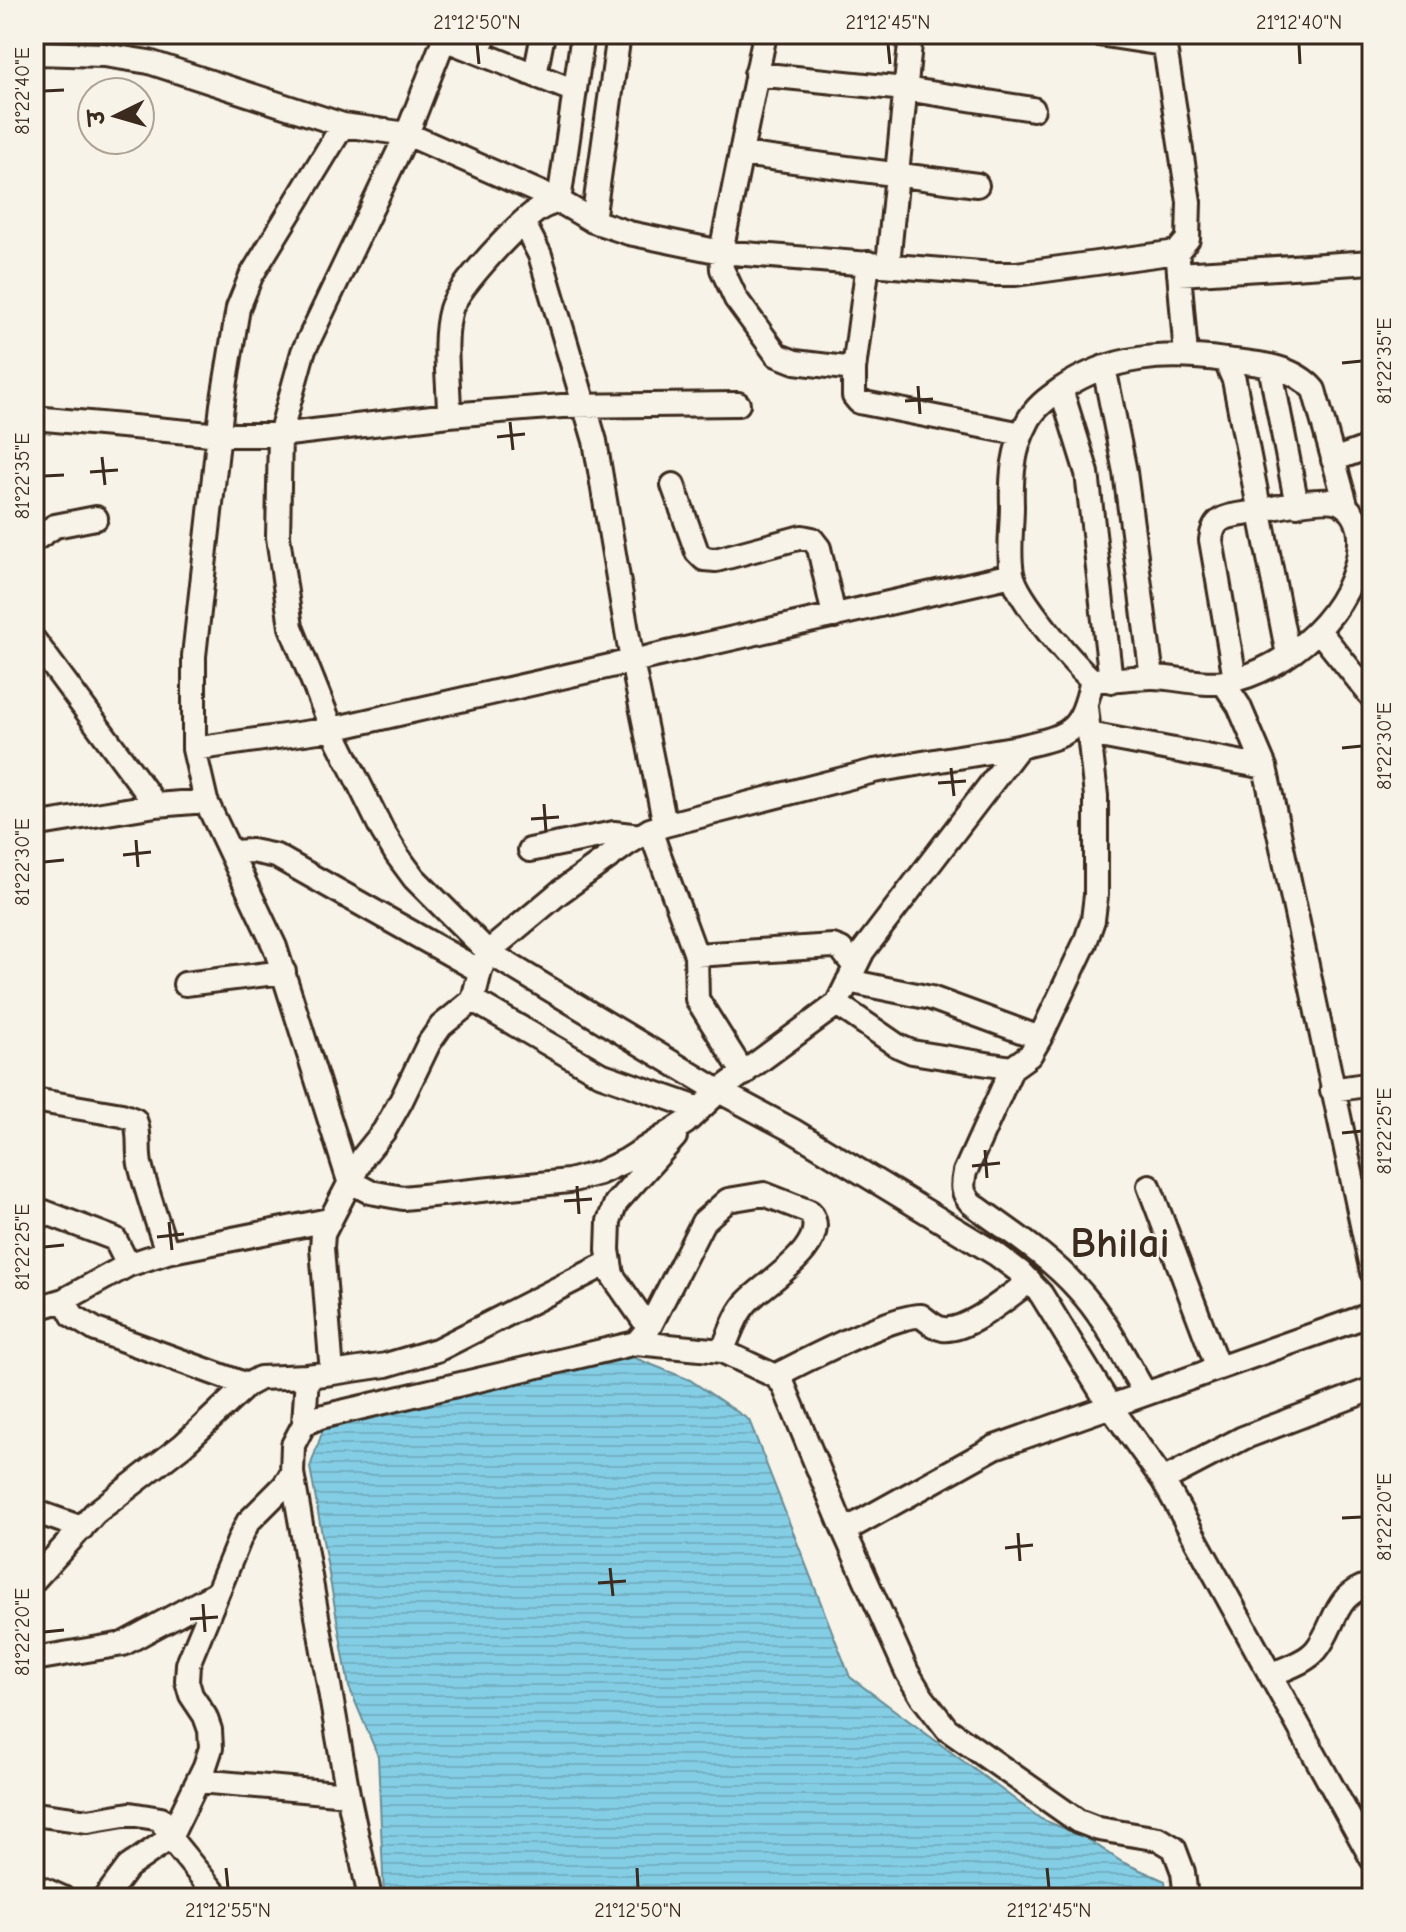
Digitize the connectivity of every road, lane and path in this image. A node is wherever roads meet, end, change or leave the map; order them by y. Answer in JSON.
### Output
{"nodes":[{"id":1,"x":543,"y":34,"type":"edge"},
{"id":2,"x":583,"y":34,"type":"edge"},
{"id":3,"x":619,"y":34,"type":"edge"},
{"id":4,"x":765,"y":34,"type":"edge"},
{"id":5,"x":911,"y":34,"type":"edge"},
{"id":6,"x":1098,"y":34,"type":"edge"},
{"id":7,"x":445,"y":37,"type":"edge"},
{"id":8,"x":1163,"y":39,"type":"edge"},
{"id":9,"x":481,"y":43,"type":"edge"},
{"id":10,"x":34,"y":53,"type":"edge"},
{"id":11,"x":756,"y":74,"type":"junction"},
{"id":12,"x":535,"y":75,"type":"junction"},
{"id":13,"x":905,"y":89,"type":"junction"},
{"id":14,"x":575,"y":91,"type":"junction"},
{"id":15,"x":1033,"y":109,"type":"dead end"},
{"id":16,"x":343,"y":125,"type":"junction"},
{"id":17,"x":407,"y":134,"type":"junction"},
{"id":18,"x":741,"y":154,"type":"junction"},
{"id":19,"x":897,"y":175,"type":"junction"},
{"id":20,"x":977,"y":185,"type":"dead end"},
{"id":21,"x":559,"y":201,"type":"junction"},
{"id":22,"x":593,"y":221,"type":"junction"},
{"id":23,"x":523,"y":222,"type":"junction"},
{"id":24,"x":721,"y":252,"type":"junction"},
{"id":25,"x":1372,"y":262,"type":"edge"},
{"id":26,"x":1178,"y":263,"type":"junction"},
{"id":27,"x":878,"y":264,"type":"junction"},
{"id":28,"x":1186,"y":355,"type":"junction"},
{"id":29,"x":1225,"y":360,"type":"junction"},
{"id":30,"x":1270,"y":366,"type":"junction"},
{"id":31,"x":1104,"y":367,"type":"junction"},
{"id":32,"x":854,"y":369,"type":"junction"},
{"id":33,"x":1061,"y":389,"type":"junction"},
{"id":34,"x":738,"y":404,"type":"dead end"},
{"id":35,"x":583,"y":406,"type":"junction"},
{"id":36,"x":449,"y":415,"type":"junction"},
{"id":37,"x":34,"y":418,"type":"edge"},
{"id":38,"x":1022,"y":434,"type":"junction"},
{"id":39,"x":221,"y":435,"type":"junction"},
{"id":40,"x":280,"y":435,"type":"junction"},
{"id":41,"x":1372,"y":446,"type":"edge"},
{"id":42,"x":1333,"y":460,"type":"junction"},
{"id":43,"x":673,"y":485,"type":"dead end"},
{"id":44,"x":1297,"y":505,"type":"junction"},
{"id":45,"x":1347,"y":508,"type":"junction"},
{"id":46,"x":1262,"y":510,"type":"junction"},
{"id":47,"x":96,"y":518,"type":"dead end"},
{"id":48,"x":1367,"y":522,"type":"edge"},
{"id":49,"x":34,"y":540,"type":"edge"},
{"id":50,"x":1012,"y":575,"type":"junction"},
{"id":51,"x":834,"y":616,"type":"junction"},
{"id":52,"x":1319,"y":631,"type":"junction"},
{"id":53,"x":34,"y":640,"type":"edge"},
{"id":54,"x":1288,"y":655,"type":"junction"},
{"id":55,"x":632,"y":661,"type":"junction"},
{"id":56,"x":43,"y":666,"type":"edge"},
{"id":57,"x":1152,"y":677,"type":"junction"},
{"id":58,"x":1102,"y":680,"type":"junction"},
{"id":59,"x":1229,"y":680,"type":"junction"},
{"id":60,"x":1372,"y":697,"type":"edge"},
{"id":61,"x":1086,"y":707,"type":"junction"},
{"id":62,"x":332,"y":729,"type":"junction"},
{"id":63,"x":1089,"y":734,"type":"junction"},
{"id":64,"x":1019,"y":747,"type":"junction"},
{"id":65,"x":194,"y":749,"type":"junction"},
{"id":66,"x":1265,"y":767,"type":"junction"},
{"id":67,"x":206,"y":801,"type":"junction"},
{"id":68,"x":156,"y":805,"type":"junction"},
{"id":69,"x":34,"y":825,"type":"edge"},
{"id":70,"x":652,"y":831,"type":"junction"},
{"id":71,"x":530,"y":850,"type":"dead end"},
{"id":72,"x":231,"y":852,"type":"junction"},
{"id":73,"x":696,"y":955,"type":"junction"},
{"id":74,"x":484,"y":961,"type":"junction"},
{"id":75,"x":284,"y":972,"type":"junction"},
{"id":76,"x":852,"y":974,"type":"junction"},
{"id":77,"x":185,"y":984,"type":"dead end"},
{"id":78,"x":473,"y":1000,"type":"junction"},
{"id":79,"x":837,"y":1004,"type":"junction"},
{"id":80,"x":1040,"y":1038,"type":"junction"},
{"id":81,"x":1012,"y":1068,"type":"junction"},
{"id":82,"x":744,"y":1074,"type":"junction"},
{"id":83,"x":1372,"y":1084,"type":"edge"},
{"id":84,"x":1332,"y":1090,"type":"junction"},
{"id":85,"x":719,"y":1091,"type":"junction"},
{"id":86,"x":34,"y":1100,"type":"edge"},
{"id":87,"x":692,"y":1116,"type":"junction"},
{"id":88,"x":349,"y":1181,"type":"junction"},
{"id":89,"x":1149,"y":1186,"type":"dead end"},
{"id":90,"x":34,"y":1208,"type":"edge"},
{"id":91,"x":329,"y":1220,"type":"junction"},
{"id":92,"x":167,"y":1252,"type":"junction"},
{"id":93,"x":610,"y":1262,"type":"junction"},
{"id":94,"x":128,"y":1265,"type":"junction"},
{"id":95,"x":1372,"y":1272,"type":"edge"},
{"id":96,"x":1030,"y":1281,"type":"junction"},
{"id":97,"x":64,"y":1300,"type":"junction"},
{"id":98,"x":34,"y":1309,"type":"edge"},
{"id":99,"x":1372,"y":1314,"type":"edge"},
{"id":100,"x":643,"y":1336,"type":"junction"},
{"id":101,"x":722,"y":1351,"type":"junction"},
{"id":102,"x":1218,"y":1368,"type":"junction"},
{"id":103,"x":332,"y":1373,"type":"junction"},
{"id":104,"x":307,"y":1376,"type":"junction"},
{"id":105,"x":775,"y":1376,"type":"junction"},
{"id":106,"x":247,"y":1385,"type":"junction"},
{"id":107,"x":1372,"y":1389,"type":"edge"},
{"id":108,"x":1145,"y":1393,"type":"junction"},
{"id":109,"x":1110,"y":1406,"type":"junction"},
{"id":110,"x":304,"y":1424,"type":"junction"},
{"id":111,"x":292,"y":1473,"type":"junction"},
{"id":112,"x":1163,"y":1480,"type":"junction"},
{"id":113,"x":34,"y":1511,"type":"edge"},
{"id":114,"x":82,"y":1528,"type":"junction"},
{"id":115,"x":844,"y":1531,"type":"junction"},
{"id":116,"x":34,"y":1580,"type":"edge"},
{"id":117,"x":1372,"y":1584,"type":"edge"},
{"id":118,"x":217,"y":1593,"type":"junction"},
{"id":119,"x":34,"y":1659,"type":"edge"},
{"id":120,"x":1271,"y":1675,"type":"junction"},
{"id":121,"x":199,"y":1781,"type":"junction"},
{"id":122,"x":348,"y":1794,"type":"junction"},
{"id":123,"x":34,"y":1814,"type":"edge"},
{"id":124,"x":170,"y":1838,"type":"junction"},
{"id":125,"x":1372,"y":1859,"type":"edge"},
{"id":126,"x":34,"y":1885,"type":"edge"},
{"id":127,"x":63,"y":1898,"type":"edge"},
{"id":128,"x":105,"y":1898,"type":"edge"},
{"id":129,"x":219,"y":1898,"type":"edge"},
{"id":130,"x":370,"y":1898,"type":"edge"},
{"id":131,"x":1186,"y":1898,"type":"edge"}],
"edges":[{"from":1,"to":12,"type":"street"},
{"from":2,"to":14,"type":"street"},
{"from":3,"to":22,"type":"street"},
{"from":4,"to":11,"type":"street"},
{"from":5,"to":13,"type":"street"},
{"from":6,"to":8,"type":"street"},
{"from":7,"to":9,"type":"street"},
{"from":7,"to":17,"type":"street"},
{"from":8,"to":26,"type":"street"},
{"from":9,"to":12,"type":"street"},
{"from":10,"to":16,"type":"street"},
{"from":11,"to":13,"type":"street"},
{"from":11,"to":18,"type":"street"},
{"from":12,"to":14,"type":"street"},
{"from":13,"to":15,"type":"street"},
{"from":13,"to":19,"type":"street"},
{"from":14,"to":21,"type":"street"},
{"from":16,"to":17,"type":"street"},
{"from":16,"to":39,"type":"street"},
{"from":17,"to":21,"type":"street"},
{"from":17,"to":40,"type":"street"},
{"from":18,"to":19,"type":"street"},
{"from":18,"to":24,"type":"street"},
{"from":19,"to":20,"type":"street"},
{"from":19,"to":27,"type":"street"},
{"from":21,"to":22,"type":"street"},
{"from":21,"to":23,"type":"street"},
{"from":22,"to":24,"type":"street"},
{"from":23,"to":35,"type":"street"},
{"from":23,"to":36,"type":"street"},
{"from":24,"to":27,"type":"street"},
{"from":24,"to":32,"type":"street"},
{"from":25,"to":26,"type":"street"},
{"from":26,"to":27,"type":"street"},
{"from":26,"to":28,"type":"street"},
{"from":27,"to":32,"type":"street"},
{"from":28,"to":29,"type":"street"},
{"from":28,"to":31,"type":"street"},
{"from":29,"to":30,"type":"street"},
{"from":29,"to":46,"type":"street"},
{"from":30,"to":42,"type":"street"},
{"from":30,"to":44,"type":"street"},
{"from":31,"to":33,"type":"street"},
{"from":31,"to":57,"type":"street"},
{"from":32,"to":38,"type":"street"},
{"from":33,"to":38,"type":"street"},
{"from":33,"to":58,"type":"street"},
{"from":34,"to":35,"type":"street"},
{"from":35,"to":36,"type":"street"},
{"from":35,"to":55,"type":"street"},
{"from":36,"to":40,"type":"street"},
{"from":37,"to":39,"type":"street"},
{"from":38,"to":50,"type":"street"},
{"from":39,"to":40,"type":"street"},
{"from":39,"to":65,"type":"street"},
{"from":40,"to":62,"type":"street"},
{"from":41,"to":42,"type":"street"},
{"from":42,"to":45,"type":"street"},
{"from":43,"to":51,"type":"street"},
{"from":44,"to":45,"type":"street"},
{"from":44,"to":46,"type":"street"},
{"from":45,"to":48,"type":"street"},
{"from":46,"to":54,"type":"street"},
{"from":46,"to":59,"type":"street"},
{"from":47,"to":49,"type":"street"},
{"from":48,"to":52,"type":"street"},
{"from":50,"to":51,"type":"street"},
{"from":50,"to":58,"type":"street"},
{"from":51,"to":55,"type":"street"},
{"from":52,"to":54,"type":"street"},
{"from":52,"to":60,"type":"street"},
{"from":53,"to":56,"type":"street"},
{"from":54,"to":59,"type":"street"},
{"from":55,"to":62,"type":"street"},
{"from":55,"to":70,"type":"street"},
{"from":56,"to":68,"type":"street"},
{"from":57,"to":58,"type":"street"},
{"from":57,"to":59,"type":"street"},
{"from":58,"to":61,"type":"street"},
{"from":59,"to":66,"type":"street"},
{"from":61,"to":63,"type":"street"},
{"from":61,"to":64,"type":"street"},
{"from":62,"to":65,"type":"street"},
{"from":62,"to":74,"type":"street"},
{"from":63,"to":66,"type":"street"},
{"from":63,"to":80,"type":"street"},
{"from":64,"to":70,"type":"street"},
{"from":64,"to":76,"type":"street"},
{"from":65,"to":67,"type":"street"},
{"from":66,"to":84,"type":"street"},
{"from":67,"to":68,"type":"street"},
{"from":67,"to":72,"type":"street"},
{"from":68,"to":69,"type":"street"},
{"from":70,"to":71,"type":"street"},
{"from":70,"to":73,"type":"street"},
{"from":70,"to":74,"type":"street"},
{"from":72,"to":74,"type":"street"},
{"from":72,"to":75,"type":"street"},
{"from":73,"to":76,"type":"street"},
{"from":73,"to":82,"type":"street"},
{"from":74,"to":78,"type":"street"},
{"from":74,"to":85,"type":"street"},
{"from":75,"to":77,"type":"street"},
{"from":75,"to":88,"type":"street"},
{"from":76,"to":79,"type":"street"},
{"from":76,"to":80,"type":"street"},
{"from":78,"to":87,"type":"street"},
{"from":78,"to":88,"type":"street"},
{"from":79,"to":81,"type":"street"},
{"from":79,"to":82,"type":"street"},
{"from":80,"to":81,"type":"street"},
{"from":81,"to":108,"type":"street"},
{"from":82,"to":85,"type":"street"},
{"from":83,"to":84,"type":"street"},
{"from":84,"to":95,"type":"street"},
{"from":85,"to":87,"type":"street"},
{"from":85,"to":96,"type":"street"},
{"from":86,"to":92,"type":"street"},
{"from":87,"to":88,"type":"street"},
{"from":87,"to":93,"type":"street"},
{"from":88,"to":91,"type":"street"},
{"from":89,"to":102,"type":"street"},
{"from":90,"to":94,"type":"street"},
{"from":91,"to":92,"type":"street"},
{"from":91,"to":103,"type":"street"},
{"from":92,"to":94,"type":"street"},
{"from":93,"to":100,"type":"street"},
{"from":93,"to":103,"type":"street"},
{"from":94,"to":97,"type":"street"},
{"from":96,"to":105,"type":"street"},
{"from":96,"to":109,"type":"street"},
{"from":97,"to":98,"type":"street"},
{"from":97,"to":106,"type":"street"},
{"from":99,"to":102,"type":"street"},
{"from":100,"to":101,"type":"street"},
{"from":100,"to":101,"type":"street"},
{"from":100,"to":110,"type":"street"},
{"from":101,"to":105,"type":"street"},
{"from":102,"to":108,"type":"street"},
{"from":103,"to":104,"type":"street"},
{"from":104,"to":106,"type":"street"},
{"from":104,"to":110,"type":"street"},
{"from":105,"to":115,"type":"street"},
{"from":106,"to":114,"type":"street"},
{"from":107,"to":112,"type":"street"},
{"from":108,"to":109,"type":"street"},
{"from":109,"to":112,"type":"street"},
{"from":109,"to":115,"type":"street"},
{"from":110,"to":111,"type":"street"},
{"from":111,"to":118,"type":"street"},
{"from":111,"to":122,"type":"street"},
{"from":112,"to":120,"type":"street"},
{"from":113,"to":114,"type":"street"},
{"from":114,"to":116,"type":"street"},
{"from":115,"to":131,"type":"street"},
{"from":117,"to":120,"type":"street"},
{"from":118,"to":119,"type":"street"},
{"from":118,"to":121,"type":"street"},
{"from":120,"to":125,"type":"street"},
{"from":121,"to":122,"type":"street"},
{"from":121,"to":124,"type":"street"},
{"from":122,"to":130,"type":"street"},
{"from":123,"to":124,"type":"street"},
{"from":124,"to":128,"type":"street"},
{"from":124,"to":129,"type":"street"},
{"from":126,"to":127,"type":"street"}]}
